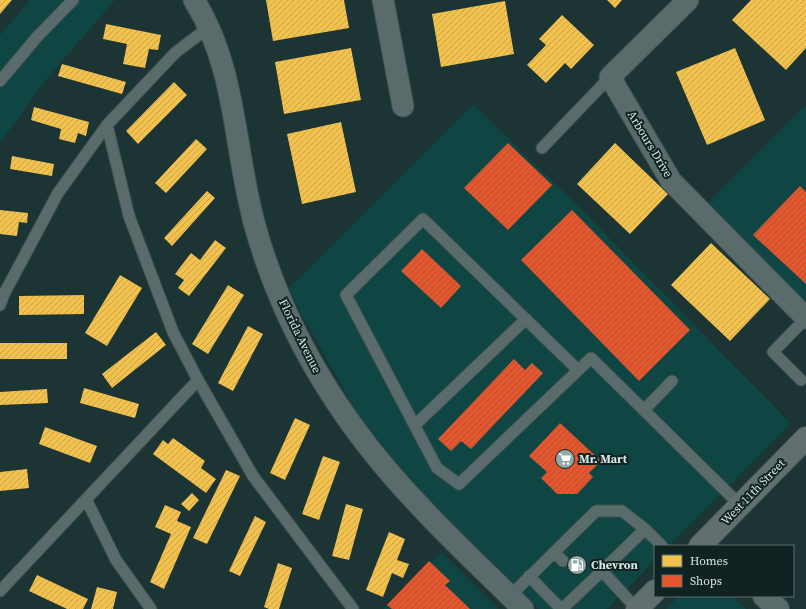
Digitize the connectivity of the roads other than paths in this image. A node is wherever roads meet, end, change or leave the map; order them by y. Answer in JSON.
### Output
{"nodes":[{"id":1,"x":73,"y":0,"type":"edge"},
{"id":2,"x":194,"y":0,"type":"edge"},
{"id":3,"x":383,"y":0,"type":"edge"},
{"id":4,"x":688,"y":0,"type":"edge"},
{"id":5,"x":209,"y":27,"type":"junction"},
{"id":6,"x":610,"y":77,"type":"junction"},
{"id":7,"x":0,"y":81,"type":"edge"},
{"id":8,"x":403,"y":106,"type":"dead end"},
{"id":9,"x":106,"y":125,"type":"junction"},
{"id":10,"x":542,"y":148,"type":"dead end"},
{"id":11,"x":0,"y":305,"type":"edge"},
{"id":12,"x":806,"y":318,"type":"edge"},
{"id":13,"x":526,"y":320,"type":"junction"},
{"id":14,"x":578,"y":370,"type":"junction"},
{"id":15,"x":198,"y":380,"type":"junction"},
{"id":16,"x":801,"y":380,"type":"dead end"},
{"id":17,"x":672,"y":381,"type":"dead end"},
{"id":18,"x":644,"y":410,"type":"junction"},
{"id":19,"x":414,"y":425,"type":"junction"},
{"id":20,"x":806,"y":438,"type":"edge"},
{"id":21,"x":86,"y":499,"type":"junction"},
{"id":22,"x":740,"y":505,"type":"junction"},
{"id":23,"x":645,"y":529,"type":"junction"},
{"id":24,"x":706,"y":544,"type":"edge"},
{"id":25,"x":661,"y":545,"type":"edge"},
{"id":26,"x":554,"y":552,"type":"junction"},
{"id":27,"x":563,"y":560,"type":"dead end"},
{"id":28,"x":602,"y":571,"type":"junction"},
{"id":29,"x":529,"y":576,"type":"junction"},
{"id":30,"x":0,"y":591,"type":"edge"},
{"id":31,"x":654,"y":592,"type":"edge"},
{"id":32,"x":765,"y":597,"type":"edge"},
{"id":33,"x":516,"y":602,"type":"edge"},
{"id":34,"x":152,"y":609,"type":"edge"},
{"id":35,"x":353,"y":609,"type":"edge"},
{"id":36,"x":561,"y":609,"type":"edge"},
{"id":37,"x":637,"y":609,"type":"edge"},
{"id":38,"x":778,"y":609,"type":"edge"}],
"edges":[{"from":1,"to":7,"type":"lane"},
{"from":2,"to":5,"type":"street","name":"Florida Avenue"},
{"from":3,"to":8,"type":"street"},
{"from":4,"to":6,"type":"street"},
{"from":5,"to":9,"type":"lane"},
{"from":5,"to":33,"type":"street","name":"Florida Avenue"},
{"from":6,"to":10,"type":"lane"},
{"from":6,"to":12,"type":"street","name":"Arbours Drive"},
{"from":9,"to":11,"type":"lane"},
{"from":9,"to":15,"type":"lane"},
{"from":12,"to":16,"type":"lane"},
{"from":13,"to":14,"type":"lane"},
{"from":13,"to":19,"type":"lane"},
{"from":13,"to":19,"type":"lane"},
{"from":14,"to":18,"type":"lane"},
{"from":14,"to":19,"type":"lane"},
{"from":15,"to":21,"type":"lane"},
{"from":15,"to":35,"type":"lane"},
{"from":17,"to":18,"type":"lane"},
{"from":18,"to":22,"type":"lane"},
{"from":20,"to":22,"type":"main road","name":"West 11th Street"},
{"from":21,"to":30,"type":"lane"},
{"from":21,"to":34,"type":"lane"},
{"from":22,"to":24,"type":"main road","name":"West 11th Street"},
{"from":23,"to":25,"type":"lane"},
{"from":23,"to":26,"type":"lane"},
{"from":23,"to":28,"type":"lane"},
{"from":26,"to":27,"type":"lane"},
{"from":26,"to":29,"type":"lane"},
{"from":28,"to":36,"type":"lane"},
{"from":28,"to":37,"type":"lane"},
{"from":29,"to":33,"type":"lane"},
{"from":29,"to":36,"type":"lane"},
{"from":31,"to":37,"type":"main road"},
{"from":32,"to":38,"type":"street"}]}
